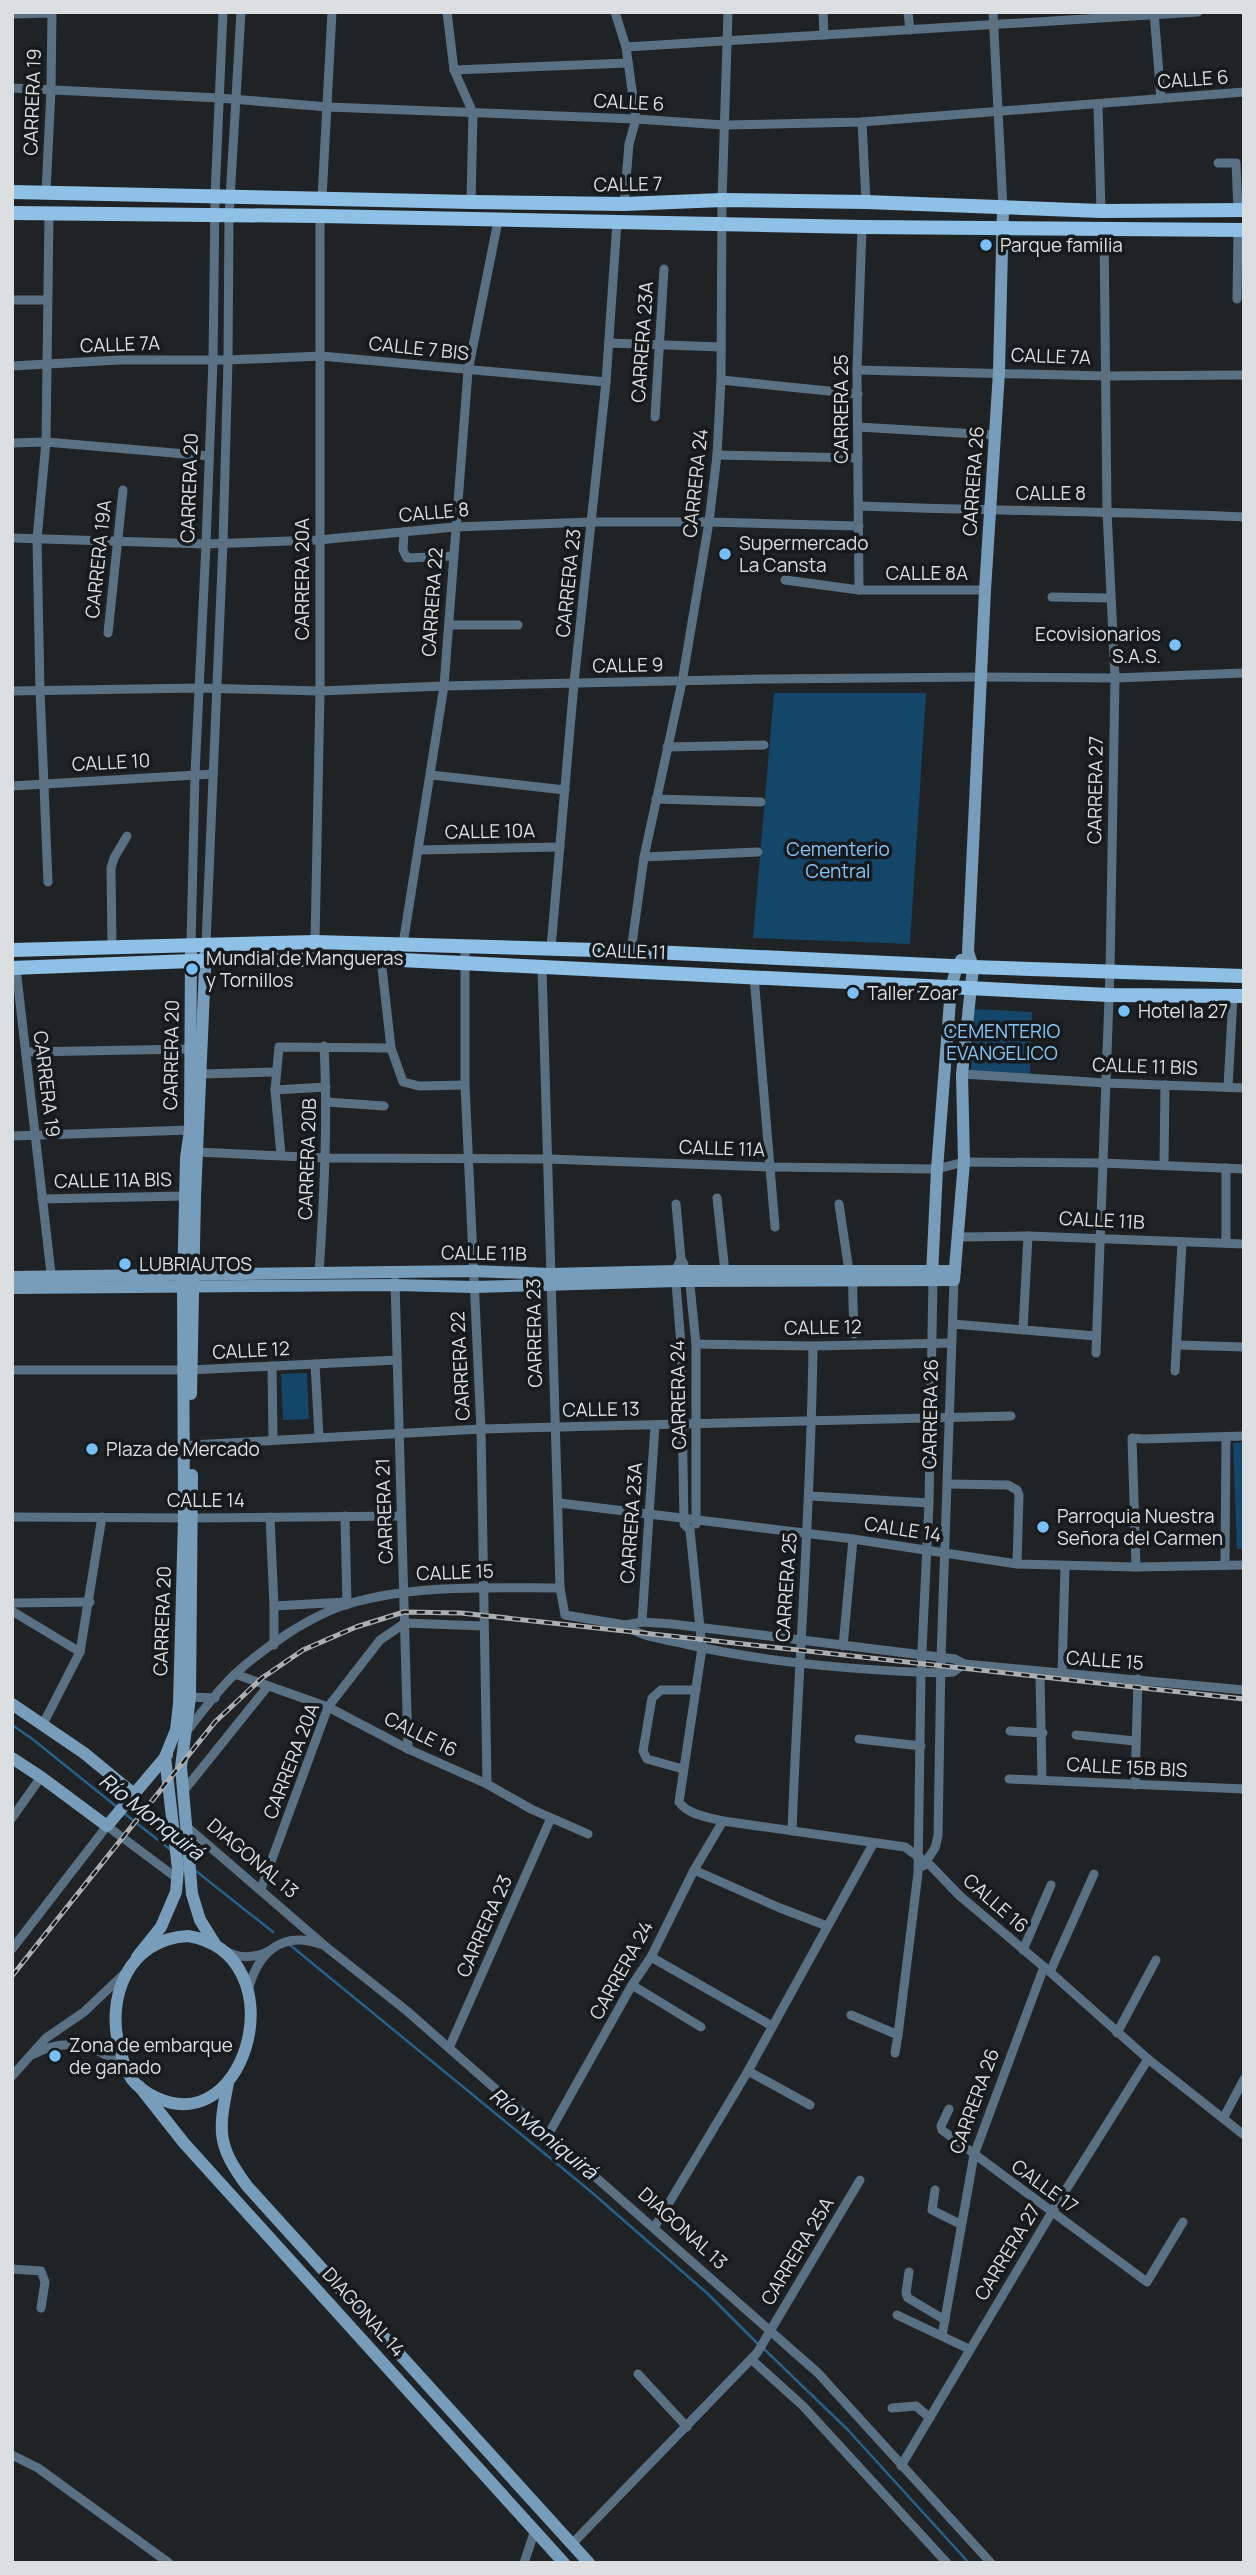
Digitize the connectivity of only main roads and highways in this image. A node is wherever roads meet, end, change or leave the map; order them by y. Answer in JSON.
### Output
{"nodes":[{"id":1,"x":12,"y":192,"type":"edge"},
{"id":2,"x":1241,"y":210,"type":"edge"},
{"id":3,"x":12,"y":213,"type":"edge"},
{"id":4,"x":1241,"y":230,"type":"edge"},
{"id":5,"x":12,"y":950,"type":"edge"},
{"id":6,"x":14,"y":968,"type":"edge"},
{"id":7,"x":1244,"y":976,"type":"edge"},
{"id":8,"x":1238,"y":996,"type":"edge"}],
"edges":[{"from":1,"to":2,"type":"main road","name":"CALLE 7"},
{"from":3,"to":4,"type":"main road","name":"CALLE 7"},
{"from":5,"to":7,"type":"main road","name":"CALLE 11"},
{"from":6,"to":8,"type":"main road","name":"CALLE 11"}]}
